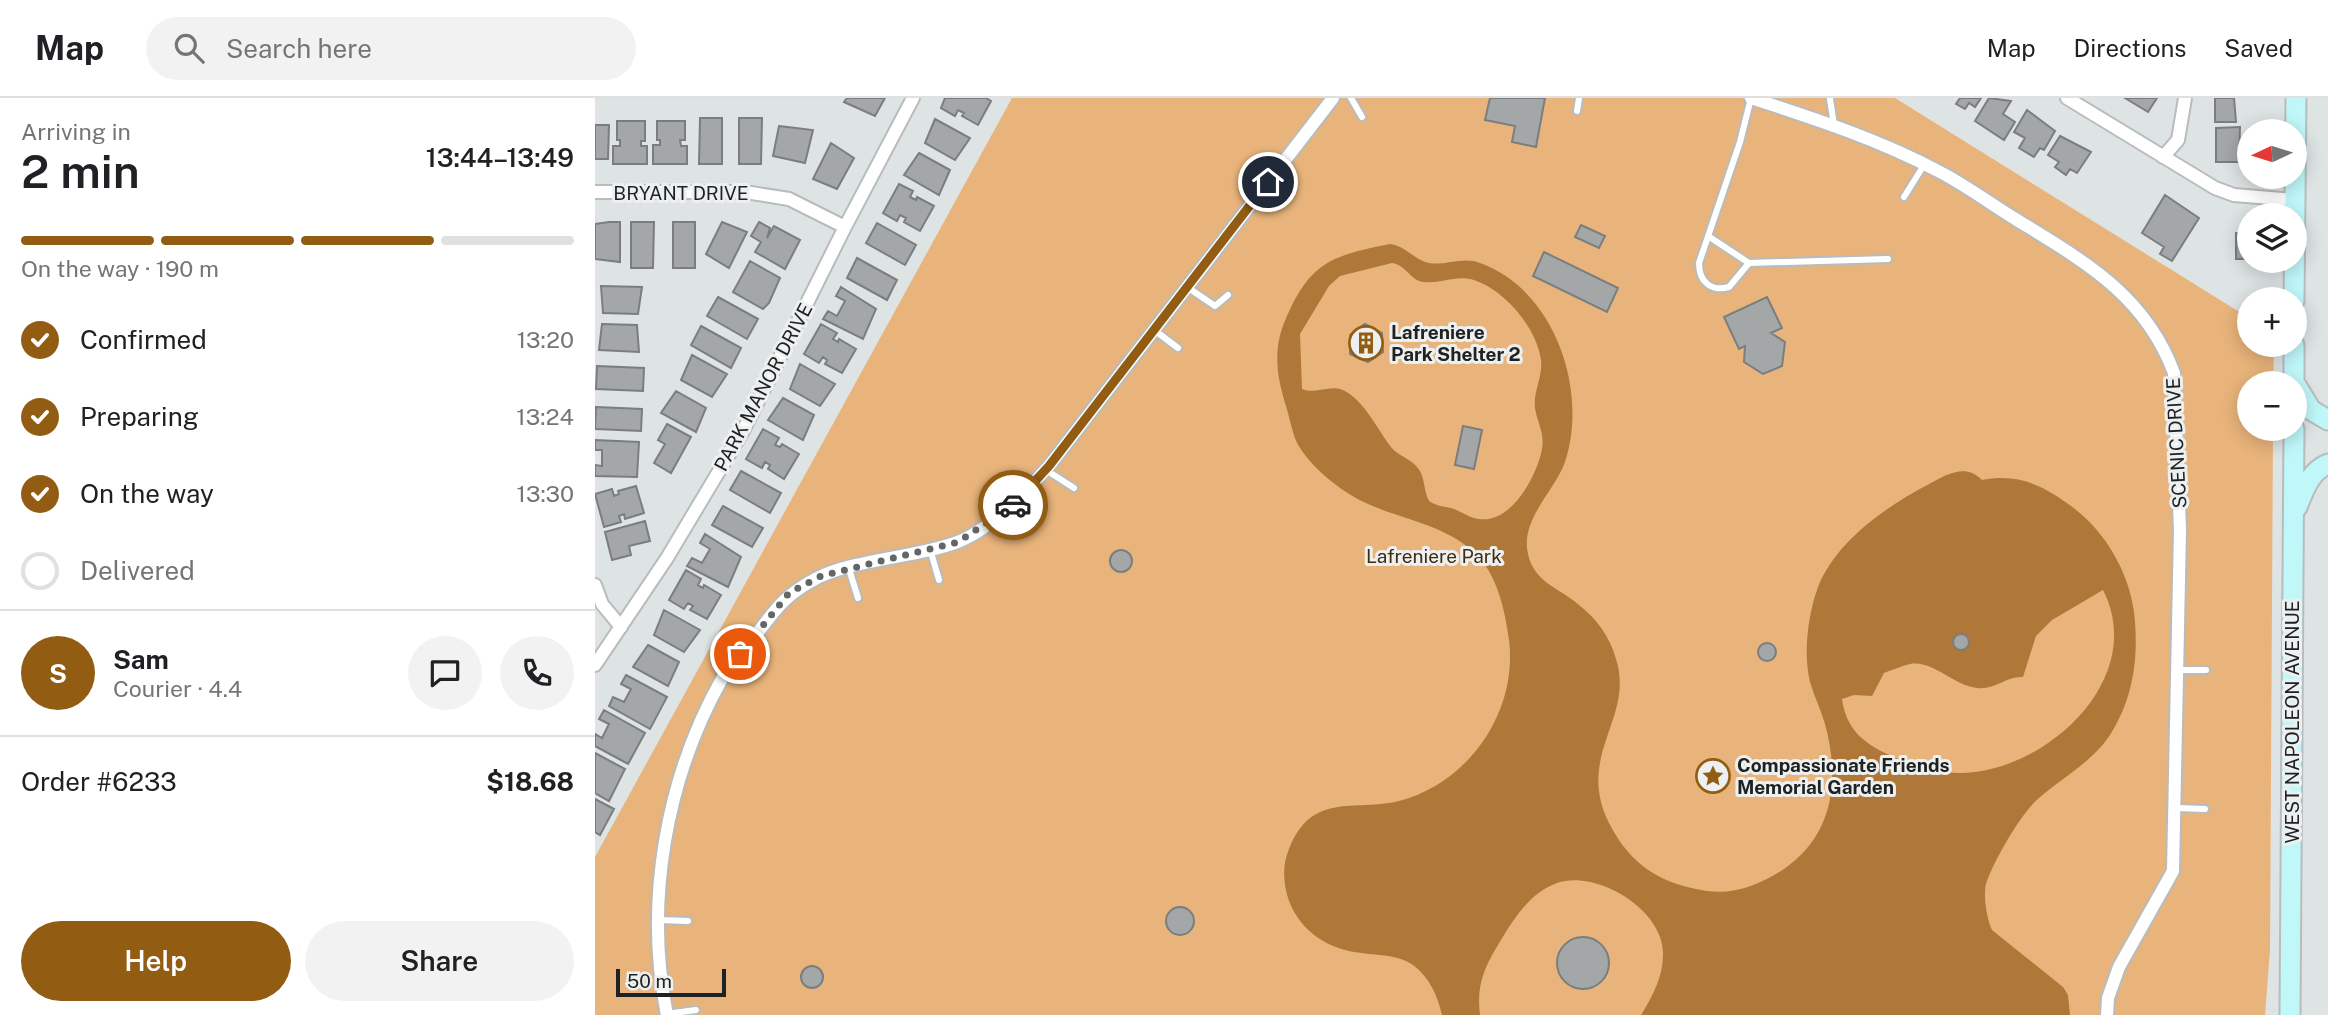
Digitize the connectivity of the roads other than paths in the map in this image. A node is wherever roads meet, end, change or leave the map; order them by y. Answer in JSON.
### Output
{"nodes":[{"id":1,"x":913,"y":98,"type":"edge"},
{"id":2,"x":1333,"y":98,"type":"edge"},
{"id":3,"x":1351,"y":98,"type":"edge"},
{"id":4,"x":1579,"y":98,"type":"edge"},
{"id":5,"x":1751,"y":98,"type":"edge"},
{"id":6,"x":2067,"y":98,"type":"edge"},
{"id":7,"x":2185,"y":98,"type":"edge"},
{"id":8,"x":2296,"y":98,"type":"edge"},
{"id":9,"x":1830,"y":99,"type":"edge"},
{"id":10,"x":1577,"y":111,"type":"dead end"},
{"id":11,"x":1361,"y":117,"type":"dead end"},
{"id":12,"x":1834,"y":125,"type":"junction"},
{"id":13,"x":2162,"y":157,"type":"junction"},
{"id":14,"x":1924,"y":164,"type":"junction"},
{"id":15,"x":595,"y":192,"type":"edge"},
{"id":16,"x":1904,"y":197,"type":"dead end"},
{"id":17,"x":2295,"y":200,"type":"junction"},
{"id":18,"x":845,"y":227,"type":"junction"},
{"id":19,"x":1708,"y":236,"type":"junction"},
{"id":20,"x":1888,"y":259,"type":"dead end"},
{"id":21,"x":1749,"y":263,"type":"junction"},
{"id":22,"x":1187,"y":287,"type":"junction"},
{"id":23,"x":2294,"y":287,"type":"edge"},
{"id":24,"x":1228,"y":295,"type":"dead end"},
{"id":25,"x":1154,"y":330,"type":"junction"},
{"id":26,"x":1178,"y":348,"type":"dead end"},
{"id":27,"x":2307,"y":403,"type":"edge"},
{"id":28,"x":2328,"y":420,"type":"edge"},
{"id":29,"x":2294,"y":441,"type":"edge"},
{"id":30,"x":2328,"y":464,"type":"edge"},
{"id":31,"x":1046,"y":470,"type":"junction"},
{"id":32,"x":1074,"y":488,"type":"dead end"},
{"id":33,"x":2293,"y":516,"type":"junction"},
{"id":34,"x":930,"y":549,"type":"junction"},
{"id":35,"x":849,"y":569,"type":"junction"},
{"id":36,"x":939,"y":580,"type":"dead end"},
{"id":37,"x":595,"y":585,"type":"edge"},
{"id":38,"x":857,"y":598,"type":"dead end"},
{"id":39,"x":621,"y":627,"type":"junction"},
{"id":40,"x":595,"y":665,"type":"edge"},
{"id":41,"x":2178,"y":670,"type":"junction"},
{"id":42,"x":2206,"y":670,"type":"dead end"},
{"id":43,"x":2177,"y":808,"type":"junction"},
{"id":44,"x":2205,"y":809,"type":"dead end"},
{"id":45,"x":659,"y":920,"type":"junction"},
{"id":46,"x":688,"y":921,"type":"dead end"},
{"id":47,"x":696,"y":1010,"type":"dead end"},
{"id":48,"x":666,"y":1014,"type":"edge"},
{"id":49,"x":2107,"y":1015,"type":"edge"},
{"id":50,"x":2290,"y":1015,"type":"edge"}],
"edges":[{"from":1,"to":18,"type":"street","name":"PARK MANOR DRIVE"},
{"from":2,"to":22,"type":"street"},
{"from":3,"to":11,"type":"lane"},
{"from":4,"to":10,"type":"lane"},
{"from":5,"to":12,"type":"street","name":"SCENIC DRIVE"},
{"from":5,"to":19,"type":"lane"},
{"from":6,"to":13,"type":"street"},
{"from":7,"to":13,"type":"street"},
{"from":8,"to":17,"type":"main road"},
{"from":9,"to":12,"type":"lane"},
{"from":12,"to":14,"type":"street","name":"SCENIC DRIVE"},
{"from":13,"to":17,"type":"street"},
{"from":14,"to":16,"type":"lane"},
{"from":14,"to":41,"type":"street","name":"SCENIC DRIVE"},
{"from":15,"to":18,"type":"street","name":"BRYANT DRIVE"},
{"from":17,"to":23,"type":"main road"},
{"from":18,"to":39,"type":"street","name":"PARK MANOR DRIVE"},
{"from":19,"to":21,"type":"lane"},
{"from":19,"to":21,"type":"lane"},
{"from":20,"to":21,"type":"lane"},
{"from":22,"to":24,"type":"lane"},
{"from":22,"to":25,"type":"street"},
{"from":25,"to":26,"type":"lane"},
{"from":25,"to":31,"type":"street"},
{"from":27,"to":28,"type":"main road"},
{"from":29,"to":33,"type":"main road","name":"WEST NAPOLEON AVENUE"},
{"from":30,"to":33,"type":"main road"},
{"from":31,"to":32,"type":"lane"},
{"from":31,"to":34,"type":"street"},
{"from":33,"to":50,"type":"main road","name":"WEST NAPOLEON AVENUE"},
{"from":34,"to":35,"type":"street"},
{"from":34,"to":36,"type":"lane"},
{"from":35,"to":38,"type":"lane"},
{"from":35,"to":45,"type":"street"},
{"from":37,"to":39,"type":"street"},
{"from":39,"to":40,"type":"street","name":"PARK MANOR DRIVE"},
{"from":41,"to":42,"type":"lane"},
{"from":41,"to":43,"type":"street","name":"SCENIC DRIVE"},
{"from":43,"to":44,"type":"lane"},
{"from":43,"to":49,"type":"street","name":"SCENIC DRIVE"},
{"from":45,"to":46,"type":"lane"},
{"from":45,"to":48,"type":"street"},
{"from":47,"to":48,"type":"lane"}]}
